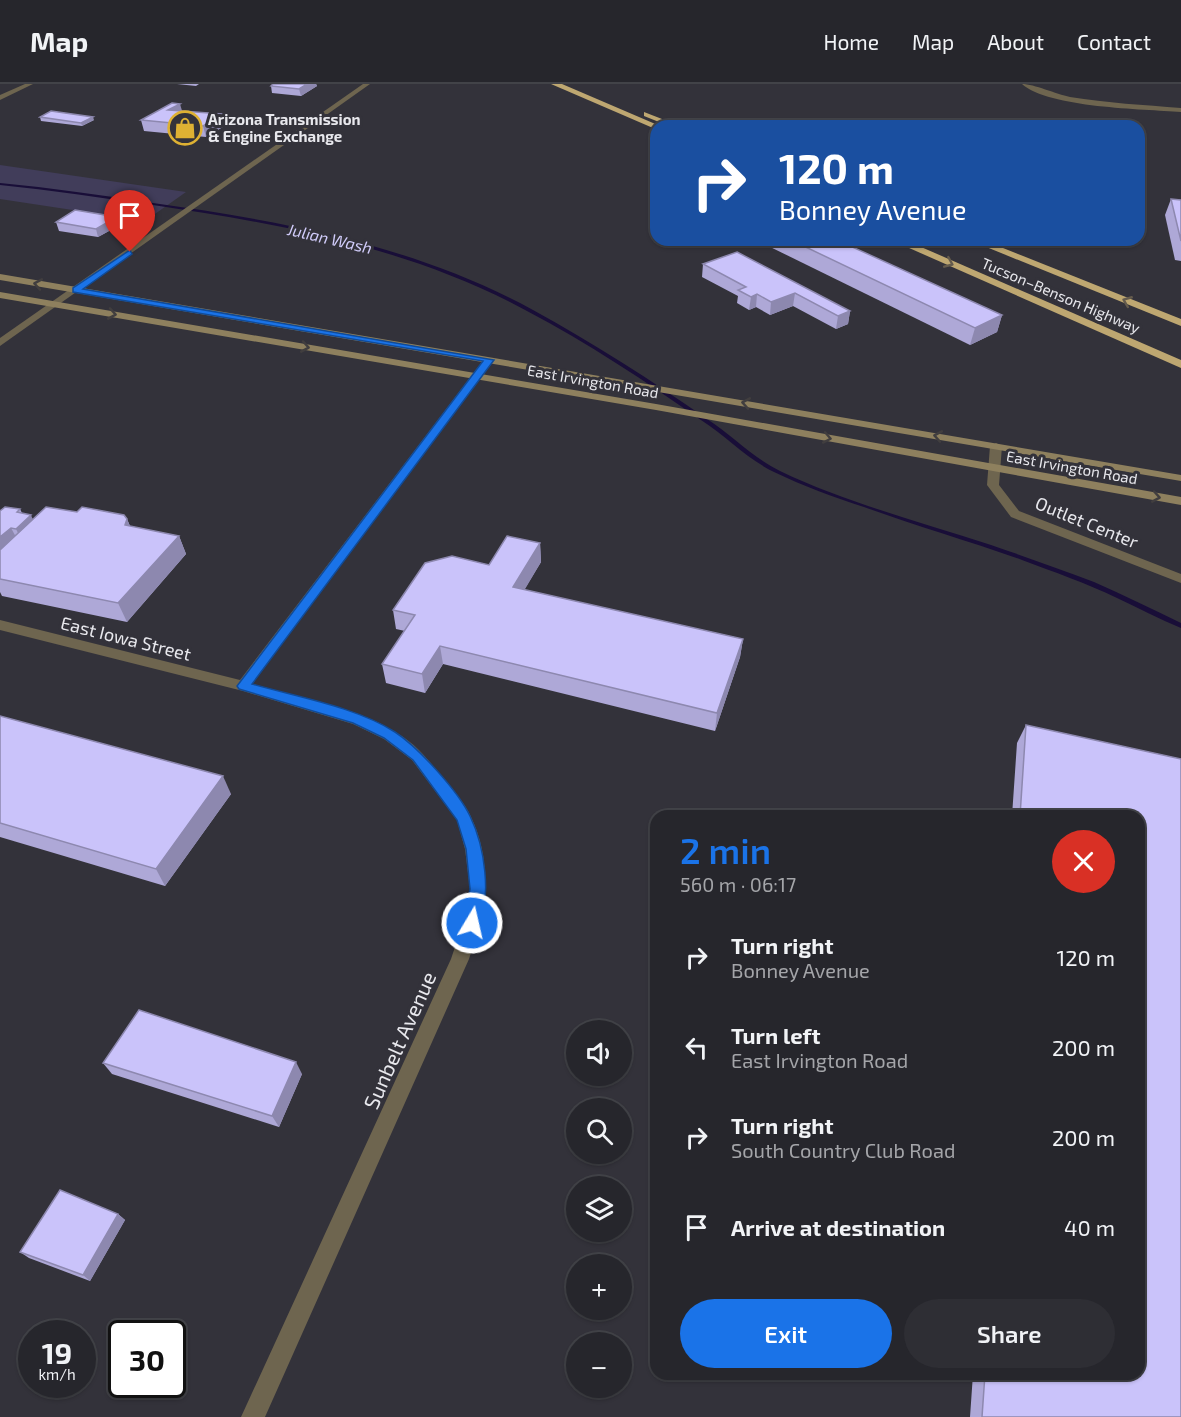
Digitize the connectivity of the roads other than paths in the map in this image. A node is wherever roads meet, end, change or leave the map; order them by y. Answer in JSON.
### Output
{"nodes":[{"id":1,"x":30,"y":84,"type":"edge"},
{"id":2,"x":367,"y":84,"type":"edge"},
{"id":3,"x":555,"y":84,"type":"edge"},
{"id":4,"x":576,"y":84,"type":"edge"},
{"id":5,"x":1028,"y":87,"type":"edge"},
{"id":6,"x":0,"y":98,"type":"edge"},
{"id":7,"x":1181,"y":110,"type":"edge"},
{"id":8,"x":662,"y":120,"type":"edge"},
{"id":9,"x":650,"y":124,"type":"edge"},
{"id":10,"x":910,"y":246,"type":"edge"},
{"id":11,"x":989,"y":246,"type":"edge"},
{"id":12,"x":0,"y":277,"type":"edge"},
{"id":13,"x":76,"y":290,"type":"junction"},
{"id":14,"x":0,"y":295,"type":"edge"},
{"id":15,"x":55,"y":304,"type":"junction"},
{"id":16,"x":1181,"y":323,"type":"edge"},
{"id":17,"x":0,"y":343,"type":"edge"},
{"id":18,"x":489,"y":360,"type":"junction"},
{"id":19,"x":1181,"y":363,"type":"edge"},
{"id":20,"x":477,"y":376,"type":"junction"},
{"id":21,"x":996,"y":446,"type":"junction"},
{"id":22,"x":995,"y":469,"type":"junction"},
{"id":23,"x":1181,"y":478,"type":"edge"},
{"id":24,"x":1181,"y":501,"type":"edge"},
{"id":25,"x":1181,"y":579,"type":"edge"},
{"id":26,"x":0,"y":625,"type":"edge"},
{"id":27,"x":243,"y":686,"type":"junction"},
{"id":28,"x":253,"y":1417,"type":"edge"}],
"edges":[{"from":1,"to":6,"type":"street"},
{"from":2,"to":13,"type":"street"},
{"from":3,"to":9,"type":"highway"},
{"from":4,"to":8,"type":"highway"},
{"from":5,"to":7,"type":"street"},
{"from":10,"to":19,"type":"highway","name":"Tucson–Benson Highway","one_way":true},
{"from":16,"to":11,"type":"highway","name":"Tucson–Benson Highway","one_way":true},
{"from":13,"to":12,"type":"main road","name":"East Irvington Road","one_way":true},
{"from":13,"to":15,"type":"street"},
{"from":13,"to":18,"type":"main road","name":"East Irvington Road"},
{"from":14,"to":15,"type":"main road","name":"East Irvington Road"},
{"from":15,"to":17,"type":"street"},
{"from":15,"to":20,"type":"main road","name":"East Irvington Road","one_way":true},
{"from":18,"to":20,"type":"street"},
{"from":21,"to":18,"type":"main road","name":"East Irvington Road","one_way":true},
{"from":20,"to":22,"type":"main road","name":"East Irvington Road","one_way":true},
{"from":20,"to":27,"type":"street"},
{"from":21,"to":22,"type":"street","name":"Outlet Center"},
{"from":21,"to":23,"type":"main road","name":"East Irvington Road"},
{"from":22,"to":24,"type":"main road","name":"East Irvington Road","one_way":true},
{"from":22,"to":25,"type":"street","name":"Outlet Center"},
{"from":26,"to":27,"type":"street","name":"East Iowa Street"},
{"from":27,"to":28,"type":"street","name":"Sunbelt Avenue"}]}
